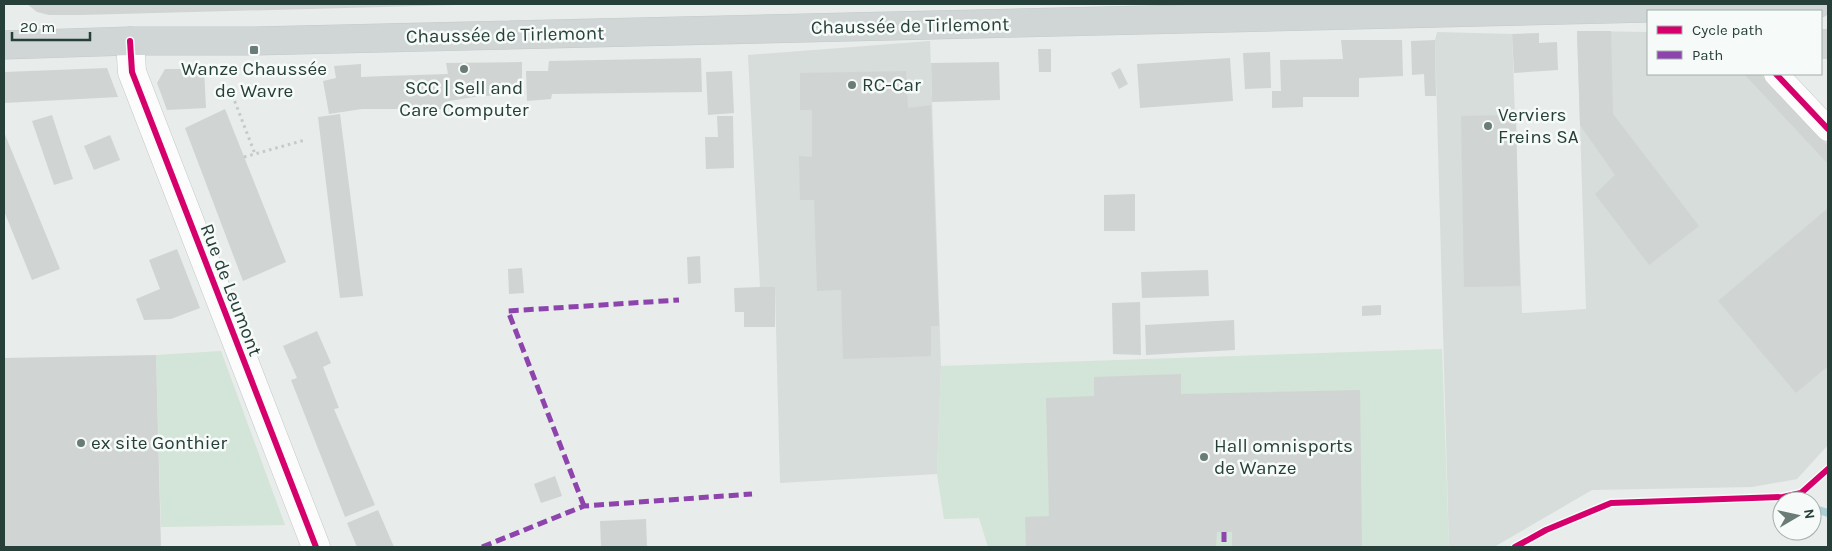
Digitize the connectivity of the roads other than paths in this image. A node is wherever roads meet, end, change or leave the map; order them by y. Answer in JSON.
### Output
{"nodes":[{"id":1,"x":1816,"y":4,"type":"edge"},
{"id":2,"x":1734,"y":9,"type":"edge"},
{"id":3,"x":1688,"y":10,"type":"edge"},
{"id":4,"x":1647,"y":11,"type":"edge"},
{"id":5,"x":130,"y":41,"type":"junction"},
{"id":6,"x":4,"y":45,"type":"edge"},
{"id":7,"x":1777,"y":75,"type":"edge"},
{"id":8,"x":1828,"y":129,"type":"edge"},
{"id":9,"x":316,"y":547,"type":"edge"}],
"edges":[{"from":1,"to":2,"type":"main road","name":"Chaussée de Tirlemont"},
{"from":2,"to":3,"type":"main road","name":"Chaussée de Tirlemont"},
{"from":4,"to":5,"type":"main road","name":"Chaussée de Tirlemont"},
{"from":5,"to":6,"type":"main road","name":"Chaussée de Tirlemont"},
{"from":5,"to":9,"type":"street","name":"Rue de Leumont"},
{"from":7,"to":8,"type":"street"}]}
